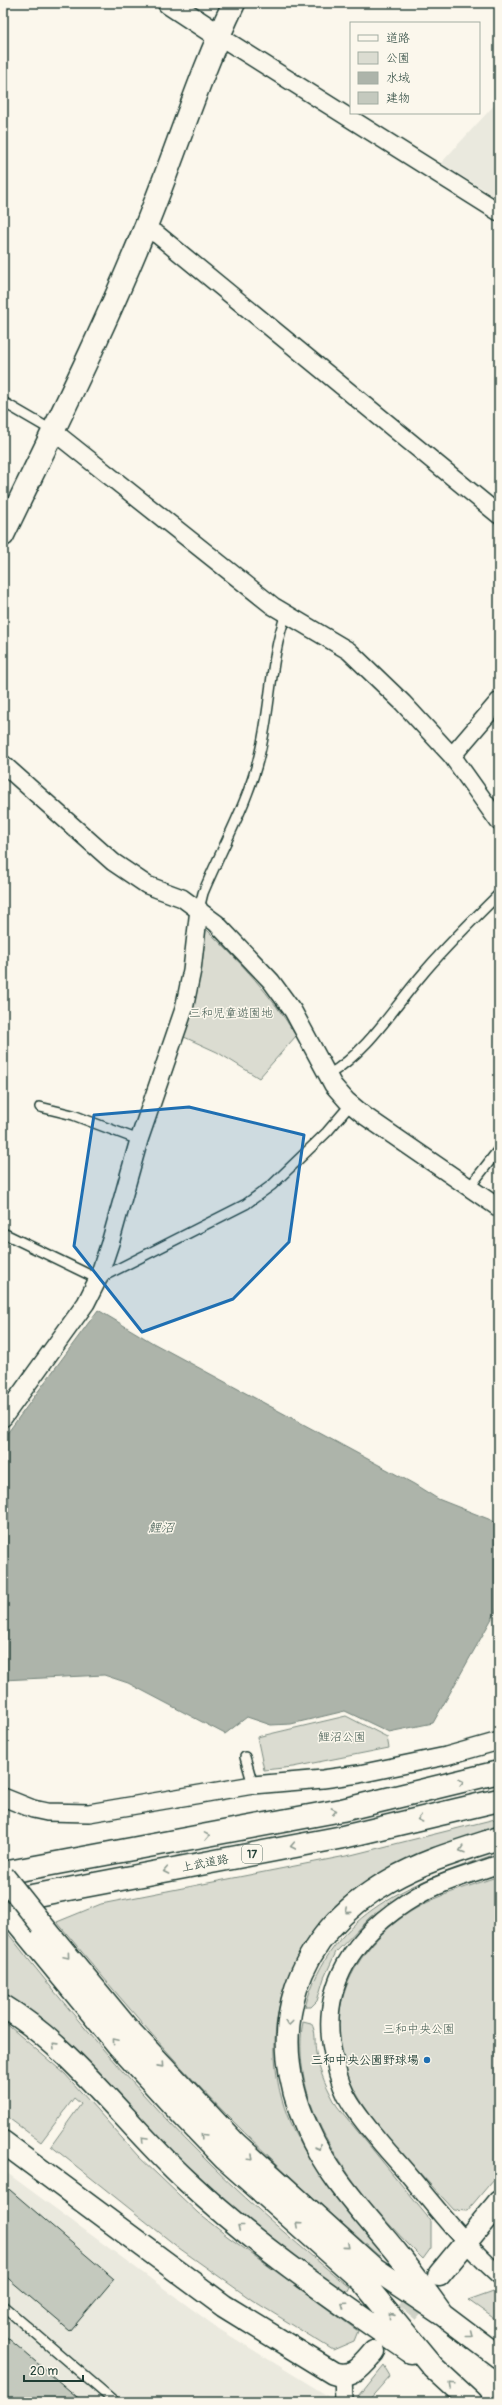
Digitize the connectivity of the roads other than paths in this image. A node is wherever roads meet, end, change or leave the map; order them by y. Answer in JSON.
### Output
{"nodes":[{"id":1,"x":169,"y":3,"type":"edge"},
{"id":2,"x":234,"y":3,"type":"edge"},
{"id":3,"x":219,"y":36,"type":"junction"},
{"id":4,"x":499,"y":212,"type":"edge"},
{"id":5,"x":145,"y":228,"type":"junction"},
{"id":6,"x":3,"y":402,"type":"edge"},
{"id":7,"x":53,"y":431,"type":"junction"},
{"id":8,"x":499,"y":514,"type":"edge"},
{"id":9,"x":3,"y":535,"type":"edge"},
{"id":10,"x":286,"y":614,"type":"junction"},
{"id":11,"x":499,"y":701,"type":"edge"},
{"id":12,"x":452,"y":756,"type":"junction"},
{"id":13,"x":3,"y":764,"type":"edge"},
{"id":14,"x":499,"y":822,"type":"edge"},
{"id":15,"x":499,"y":894,"type":"edge"},
{"id":16,"x":199,"y":909,"type":"junction"},
{"id":17,"x":328,"y":1075,"type":"junction"},
{"id":18,"x":351,"y":1104,"type":"junction"},
{"id":19,"x":40,"y":1107,"type":"dead end"},
{"id":20,"x":139,"y":1140,"type":"junction"},
{"id":21,"x":499,"y":1149,"type":"edge"},
{"id":22,"x":469,"y":1188,"type":"junction"},
{"id":23,"x":499,"y":1208,"type":"edge"},
{"id":24,"x":3,"y":1233,"type":"edge"},
{"id":25,"x":98,"y":1279,"type":"junction"},
{"id":26,"x":3,"y":1418,"type":"edge"},
{"id":27,"x":499,"y":1740,"type":"edge"},
{"id":28,"x":245,"y":1757,"type":"dead end"},
{"id":29,"x":499,"y":1772,"type":"edge"},
{"id":30,"x":253,"y":1785,"type":"junction"},
{"id":31,"x":3,"y":1797,"type":"edge"},
{"id":32,"x":499,"y":1800,"type":"edge"},
{"id":33,"x":499,"y":1838,"type":"edge"},
{"id":34,"x":105,"y":1854,"type":"junction"},
{"id":35,"x":3,"y":1862,"type":"edge"},
{"id":36,"x":499,"y":1864,"type":"edge"},
{"id":37,"x":3,"y":1873,"type":"edge"},
{"id":38,"x":3,"y":1876,"type":"edge"},
{"id":39,"x":3,"y":1902,"type":"edge"},
{"id":40,"x":3,"y":1905,"type":"edge"},
{"id":41,"x":32,"y":1928,"type":"junction"},
{"id":42,"x":3,"y":2006,"type":"edge"},
{"id":43,"x":3,"y":2142,"type":"edge"},
{"id":44,"x":499,"y":2202,"type":"edge"},
{"id":45,"x":465,"y":2242,"type":"junction"},
{"id":46,"x":439,"y":2275,"type":"tunnel mouth"},
{"id":47,"x":499,"y":2275,"type":"edge"},
{"id":48,"x":3,"y":2306,"type":"edge"},
{"id":49,"x":442,"y":2314,"type":"junction"},
{"id":50,"x":374,"y":2352,"type":"tunnel mouth"},
{"id":51,"x":499,"y":2357,"type":"edge"},
{"id":52,"x":433,"y":2367,"type":"junction"},
{"id":53,"x":343,"y":2376,"type":"junction"},
{"id":54,"x":116,"y":2402,"type":"edge"},
{"id":55,"x":344,"y":2402,"type":"edge"},
{"id":56,"x":471,"y":2402,"type":"edge"}],
"edges":[{"from":1,"to":3,"type":"main road"},
{"from":2,"to":3,"type":"main road"},
{"from":3,"to":4,"type":"street"},
{"from":3,"to":5,"type":"main road"},
{"from":5,"to":7,"type":"main road"},
{"from":5,"to":8,"type":"street"},
{"from":6,"to":7,"type":"lane"},
{"from":7,"to":9,"type":"main road"},
{"from":7,"to":10,"type":"street"},
{"from":10,"to":12,"type":"street"},
{"from":10,"to":16,"type":"lane"},
{"from":11,"to":12,"type":"street"},
{"from":12,"to":14,"type":"street"},
{"from":13,"to":16,"type":"street"},
{"from":15,"to":17,"type":"lane"},
{"from":16,"to":17,"type":"street"},
{"from":16,"to":20,"type":"street"},
{"from":17,"to":18,"type":"street"},
{"from":18,"to":22,"type":"street"},
{"from":18,"to":25,"type":"lane"},
{"from":19,"to":20,"type":"lane"},
{"from":20,"to":25,"type":"street"},
{"from":21,"to":22,"type":"lane"},
{"from":22,"to":23,"type":"street"},
{"from":24,"to":25,"type":"lane"},
{"from":25,"to":26,"type":"street"},
{"from":27,"to":30,"type":"street"},
{"from":28,"to":30,"type":"lane"},
{"from":34,"to":29,"type":"main road","number":"17","one_way":true},
{"from":30,"to":31,"type":"street"},
{"from":32,"to":39,"type":"main road","name":"上武道路","number":"17","one_way":true},
{"from":33,"to":49,"type":"main road","one_way":true},
{"from":34,"to":35,"type":"main road"},
{"from":34,"to":37,"type":"main road","number":"17"},
{"from":36,"to":45,"type":"street"},
{"from":38,"to":41,"type":"main road","bridge":true},
{"from":40,"to":41,"type":"main road"},
{"from":41,"to":49,"type":"main road","one_way":true},
{"from":52,"to":41,"type":"main road","one_way":true},
{"from":52,"to":42,"type":"main road","one_way":true},
{"from":43,"to":53,"type":"main road"},
{"from":44,"to":45,"type":"main road"},
{"from":45,"to":46,"type":"main road"},
{"from":45,"to":47,"type":"street"},
{"from":48,"to":54,"type":"lane"},
{"from":49,"to":51,"type":"main road","one_way":true},
{"from":50,"to":53,"type":"main road"},
{"from":56,"to":52,"type":"main road","one_way":true},
{"from":53,"to":55,"type":"street"}]}
